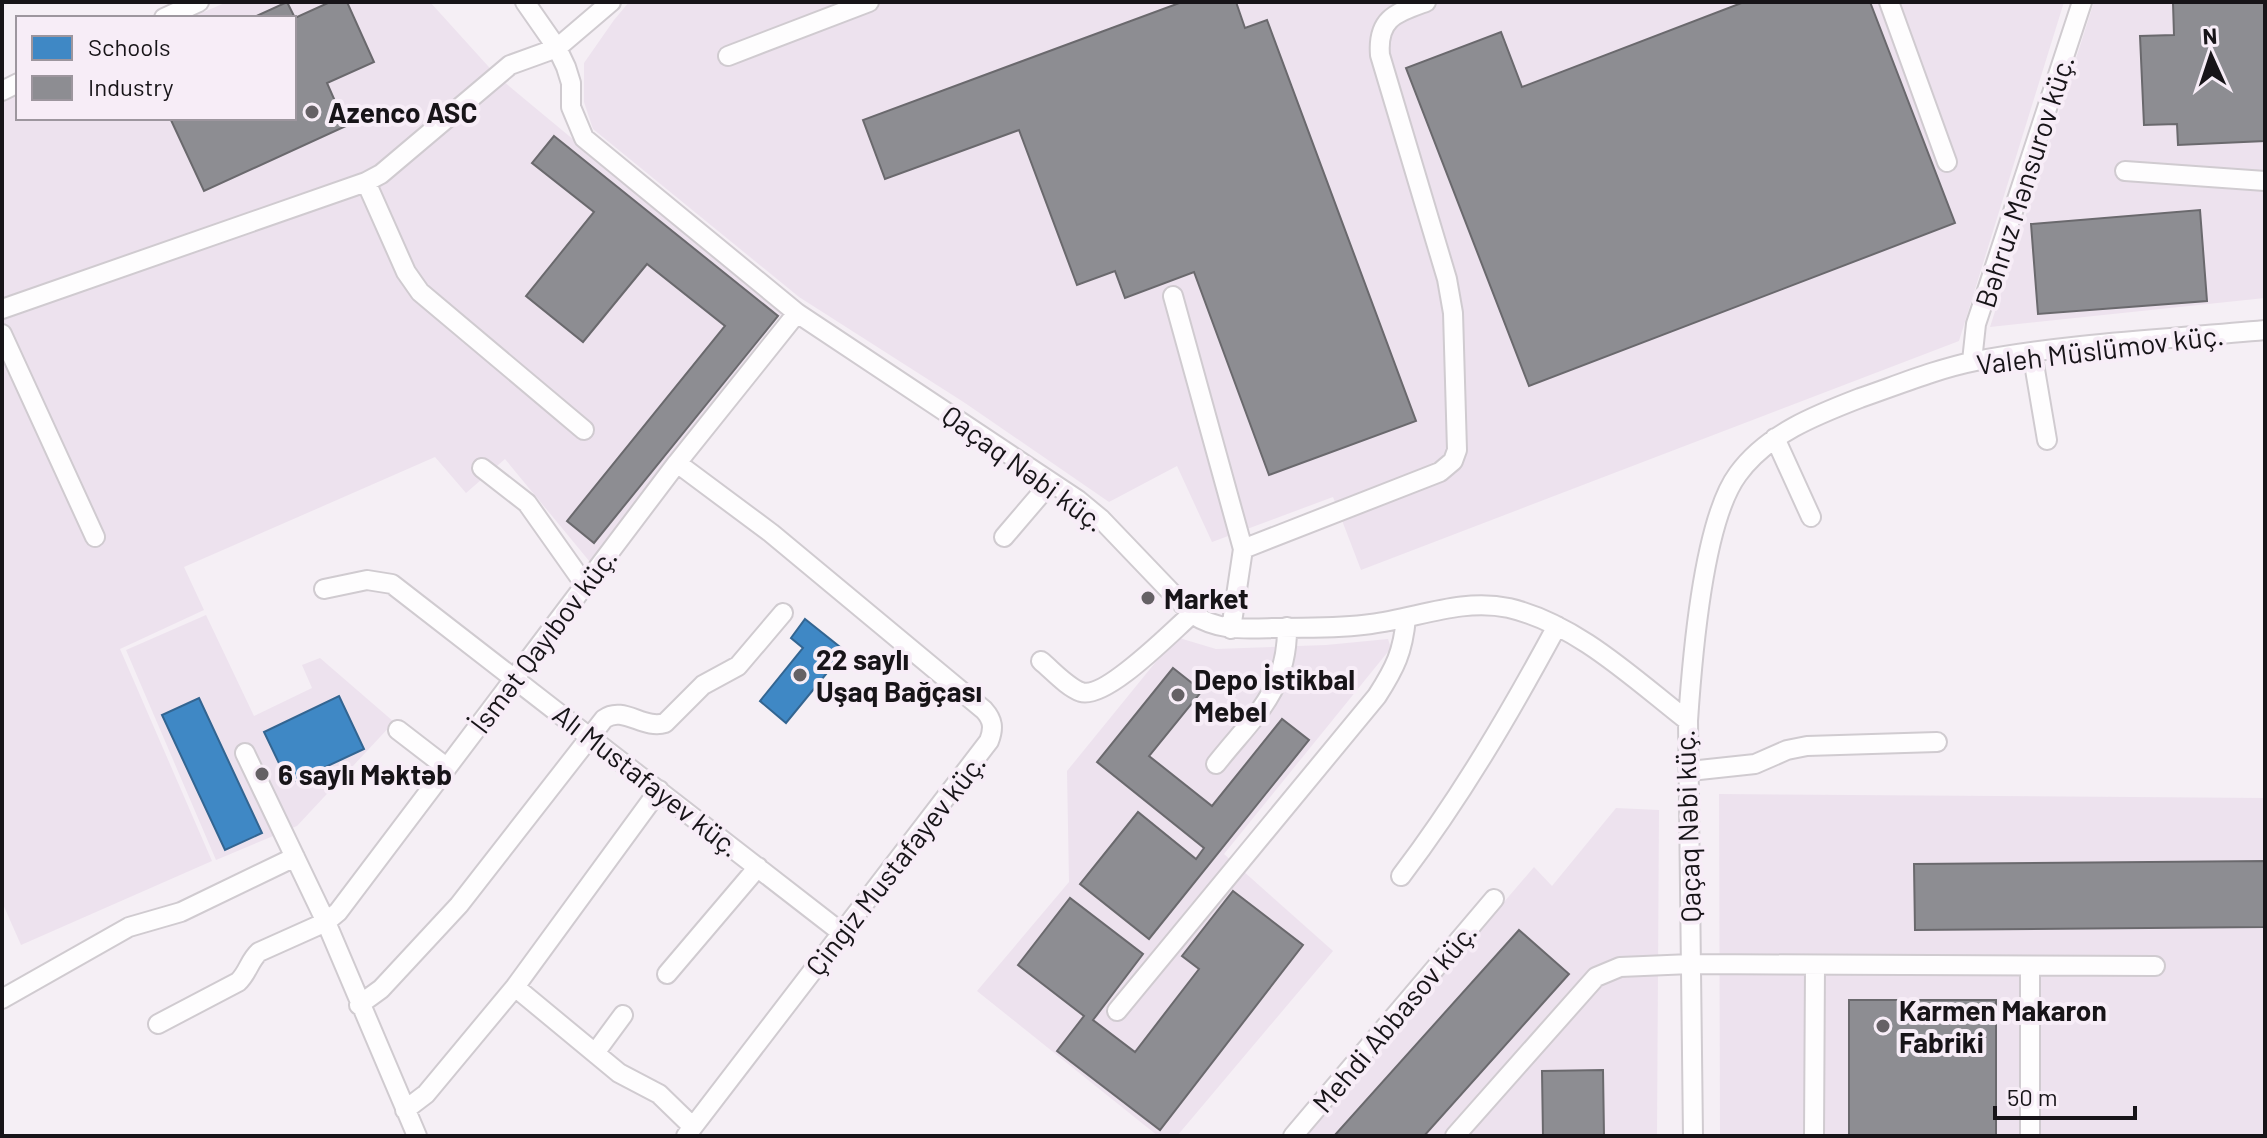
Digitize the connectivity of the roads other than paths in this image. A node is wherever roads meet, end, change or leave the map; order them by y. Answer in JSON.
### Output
{"nodes":[{"id":1,"x":199,"y":2,"type":"edge"},
{"id":2,"x":525,"y":2,"type":"edge"},
{"id":3,"x":611,"y":2,"type":"edge"},
{"id":4,"x":869,"y":2,"type":"edge"},
{"id":5,"x":1426,"y":2,"type":"edge"},
{"id":6,"x":1889,"y":2,"type":"edge"},
{"id":7,"x":2082,"y":2,"type":"edge"},
{"id":8,"x":1394,"y":8,"type":"edge"},
{"id":9,"x":168,"y":16,"type":"edge"},
{"id":10,"x":557,"y":48,"type":"junction"},
{"id":11,"x":728,"y":56,"type":"dead end"},
{"id":12,"x":1947,"y":162,"type":"dead end"},
{"id":13,"x":2125,"y":171,"type":"dead end"},
{"id":14,"x":2265,"y":181,"type":"edge"},
{"id":15,"x":366,"y":182,"type":"junction"},
{"id":16,"x":1173,"y":296,"type":"dead end"},
{"id":17,"x":2,"y":309,"type":"edge"},
{"id":18,"x":797,"y":313,"type":"junction"},
{"id":19,"x":2265,"y":330,"type":"edge"},
{"id":20,"x":2,"y":334,"type":"edge"},
{"id":21,"x":2032,"y":352,"type":"junction"},
{"id":22,"x":1972,"y":361,"type":"junction"},
{"id":23,"x":584,"y":430,"type":"dead end"},
{"id":24,"x":1775,"y":438,"type":"junction"},
{"id":25,"x":2047,"y":440,"type":"dead end"},
{"id":26,"x":677,"y":463,"type":"junction"},
{"id":27,"x":482,"y":468,"type":"dead end"},
{"id":28,"x":1051,"y":482,"type":"junction"},
{"id":29,"x":1811,"y":517,"type":"dead end"},
{"id":30,"x":95,"y":537,"type":"dead end"},
{"id":31,"x":1004,"y":537,"type":"dead end"},
{"id":32,"x":1243,"y":549,"type":"junction"},
{"id":33,"x":585,"y":585,"type":"junction"},
{"id":34,"x":324,"y":589,"type":"dead end"},
{"id":35,"x":783,"y":613,"type":"dead end"},
{"id":36,"x":1192,"y":614,"type":"junction"},
{"id":37,"x":1406,"y":618,"type":"junction"},
{"id":38,"x":1557,"y":626,"type":"junction"},
{"id":39,"x":1287,"y":627,"type":"junction"},
{"id":40,"x":1231,"y":629,"type":"junction"},
{"id":41,"x":1041,"y":661,"type":"dead end"},
{"id":42,"x":514,"y":676,"type":"junction"},
{"id":43,"x":1688,"y":721,"type":"junction"},
{"id":44,"x":398,"y":730,"type":"dead end"},
{"id":45,"x":589,"y":736,"type":"junction"},
{"id":46,"x":1937,"y":742,"type":"dead end"},
{"id":47,"x":245,"y":753,"type":"dead end"},
{"id":48,"x":1216,"y":764,"type":"dead end"},
{"id":49,"x":446,"y":767,"type":"junction"},
{"id":50,"x":1690,"y":771,"type":"junction"},
{"id":51,"x":659,"y":790,"type":"junction"},
{"id":52,"x":295,"y":857,"type":"junction"},
{"id":53,"x":758,"y":867,"type":"junction"},
{"id":54,"x":1401,"y":876,"type":"dead end"},
{"id":55,"x":1494,"y":899,"type":"dead end"},
{"id":56,"x":326,"y":922,"type":"junction"},
{"id":57,"x":842,"y":933,"type":"junction"},
{"id":58,"x":1691,"y":964,"type":"junction"},
{"id":59,"x":1815,"y":965,"type":"junction"},
{"id":60,"x":2030,"y":966,"type":"junction"},
{"id":61,"x":2155,"y":966,"type":"dead end"},
{"id":62,"x":667,"y":974,"type":"dead end"},
{"id":63,"x":515,"y":987,"type":"junction"},
{"id":64,"x":2,"y":999,"type":"edge"},
{"id":65,"x":359,"y":1005,"type":"junction"},
{"id":66,"x":1117,"y":1011,"type":"dead end"},
{"id":67,"x":623,"y":1015,"type":"dead end"},
{"id":68,"x":158,"y":1024,"type":"dead end"},
{"id":69,"x":595,"y":1053,"type":"junction"},
{"id":70,"x":405,"y":1110,"type":"junction"},
{"id":71,"x":690,"y":1132,"type":"edge"},
{"id":72,"x":417,"y":1136,"type":"edge"},
{"id":73,"x":1293,"y":1136,"type":"edge"},
{"id":74,"x":1455,"y":1136,"type":"edge"},
{"id":75,"x":1693,"y":1136,"type":"edge"},
{"id":76,"x":1814,"y":1136,"type":"edge"},
{"id":77,"x":2030,"y":1136,"type":"edge"}],
"edges":[{"from":1,"to":9,"type":"street"},
{"from":2,"to":10,"type":"street","name":"Qaçaq Nəbi küç."},
{"from":3,"to":10,"type":"street"},
{"from":4,"to":11,"type":"street"},
{"from":5,"to":8,"type":"street"},
{"from":6,"to":12,"type":"street"},
{"from":7,"to":22,"type":"street","name":"Bəhruz Mənsurov küç."},
{"from":8,"to":32,"type":"street"},
{"from":10,"to":15,"type":"street"},
{"from":10,"to":18,"type":"street","name":"Qaçaq Nəbi küç."},
{"from":13,"to":14,"type":"street"},
{"from":15,"to":17,"type":"street"},
{"from":15,"to":23,"type":"street"},
{"from":16,"to":32,"type":"street"},
{"from":18,"to":26,"type":"street","name":"İsmət Qayıbov küç."},
{"from":18,"to":28,"type":"street","name":"Qaçaq Nəbi küç."},
{"from":19,"to":21,"type":"street","name":"Valeh Müslümov küç."},
{"from":20,"to":30,"type":"street"},
{"from":21,"to":22,"type":"street","name":"Valeh Müslümov küç."},
{"from":21,"to":25,"type":"street"},
{"from":22,"to":24,"type":"street","name":"Valeh Müslümov küç."},
{"from":24,"to":29,"type":"street"},
{"from":24,"to":43,"type":"street","name":"Valeh Müslümov küç."},
{"from":26,"to":33,"type":"street","name":"İsmət Qayıbov küç."},
{"from":26,"to":57,"type":"street","name":"Çingiz Mustafayev küç."},
{"from":27,"to":33,"type":"street"},
{"from":28,"to":31,"type":"street"},
{"from":28,"to":36,"type":"street","name":"Qaçaq Nəbi küç."},
{"from":32,"to":40,"type":"street"},
{"from":33,"to":42,"type":"street","name":"İsmət Qayıbov küç."},
{"from":34,"to":42,"type":"street","name":"Alı Mustafayev küç."},
{"from":35,"to":45,"type":"street"},
{"from":36,"to":40,"type":"street","name":"Qaçaq Nəbi küç."},
{"from":36,"to":41,"type":"street"},
{"from":37,"to":38,"type":"street","name":"Qaçaq Nəbi küç."},
{"from":37,"to":39,"type":"street","name":"Qaçaq Nəbi küç."},
{"from":37,"to":66,"type":"street"},
{"from":38,"to":43,"type":"street","name":"Qaçaq Nəbi küç."},
{"from":38,"to":54,"type":"street"},
{"from":39,"to":40,"type":"street","name":"Qaçaq Nəbi küç."},
{"from":39,"to":48,"type":"street"},
{"from":42,"to":45,"type":"street","name":"Alı Mustafayev küç."},
{"from":42,"to":49,"type":"street","name":"İsmət Qayıbov küç."},
{"from":43,"to":50,"type":"street","name":"Qaçaq Nəbi küç."},
{"from":44,"to":49,"type":"street"},
{"from":45,"to":51,"type":"street","name":"Alı Mustafayev küç."},
{"from":45,"to":65,"type":"street"},
{"from":46,"to":50,"type":"street"},
{"from":47,"to":52,"type":"street"},
{"from":49,"to":56,"type":"street","name":"İsmət Qayıbov küç."},
{"from":50,"to":58,"type":"street","name":"Qaçaq Nəbi küç."},
{"from":51,"to":53,"type":"street","name":"Alı Mustafayev küç."},
{"from":51,"to":63,"type":"street"},
{"from":52,"to":56,"type":"street"},
{"from":52,"to":64,"type":"street"},
{"from":53,"to":57,"type":"street","name":"Alı Mustafayev küç."},
{"from":53,"to":62,"type":"street"},
{"from":55,"to":73,"type":"street","name":"Mehdi Abbasov küç."},
{"from":56,"to":65,"type":"street"},
{"from":56,"to":68,"type":"street","name":"İsmət Qayıbov küç."},
{"from":57,"to":71,"type":"street","name":"Çingiz Mustafayev küç."},
{"from":58,"to":59,"type":"street"},
{"from":58,"to":74,"type":"street"},
{"from":58,"to":75,"type":"street","name":"Qaçaq Nəbi küç."},
{"from":59,"to":60,"type":"street"},
{"from":59,"to":76,"type":"street"},
{"from":60,"to":61,"type":"street"},
{"from":60,"to":77,"type":"street"},
{"from":63,"to":69,"type":"street"},
{"from":63,"to":70,"type":"street"},
{"from":65,"to":70,"type":"street"},
{"from":67,"to":69,"type":"street"},
{"from":69,"to":71,"type":"street"},
{"from":70,"to":72,"type":"street"}]}
